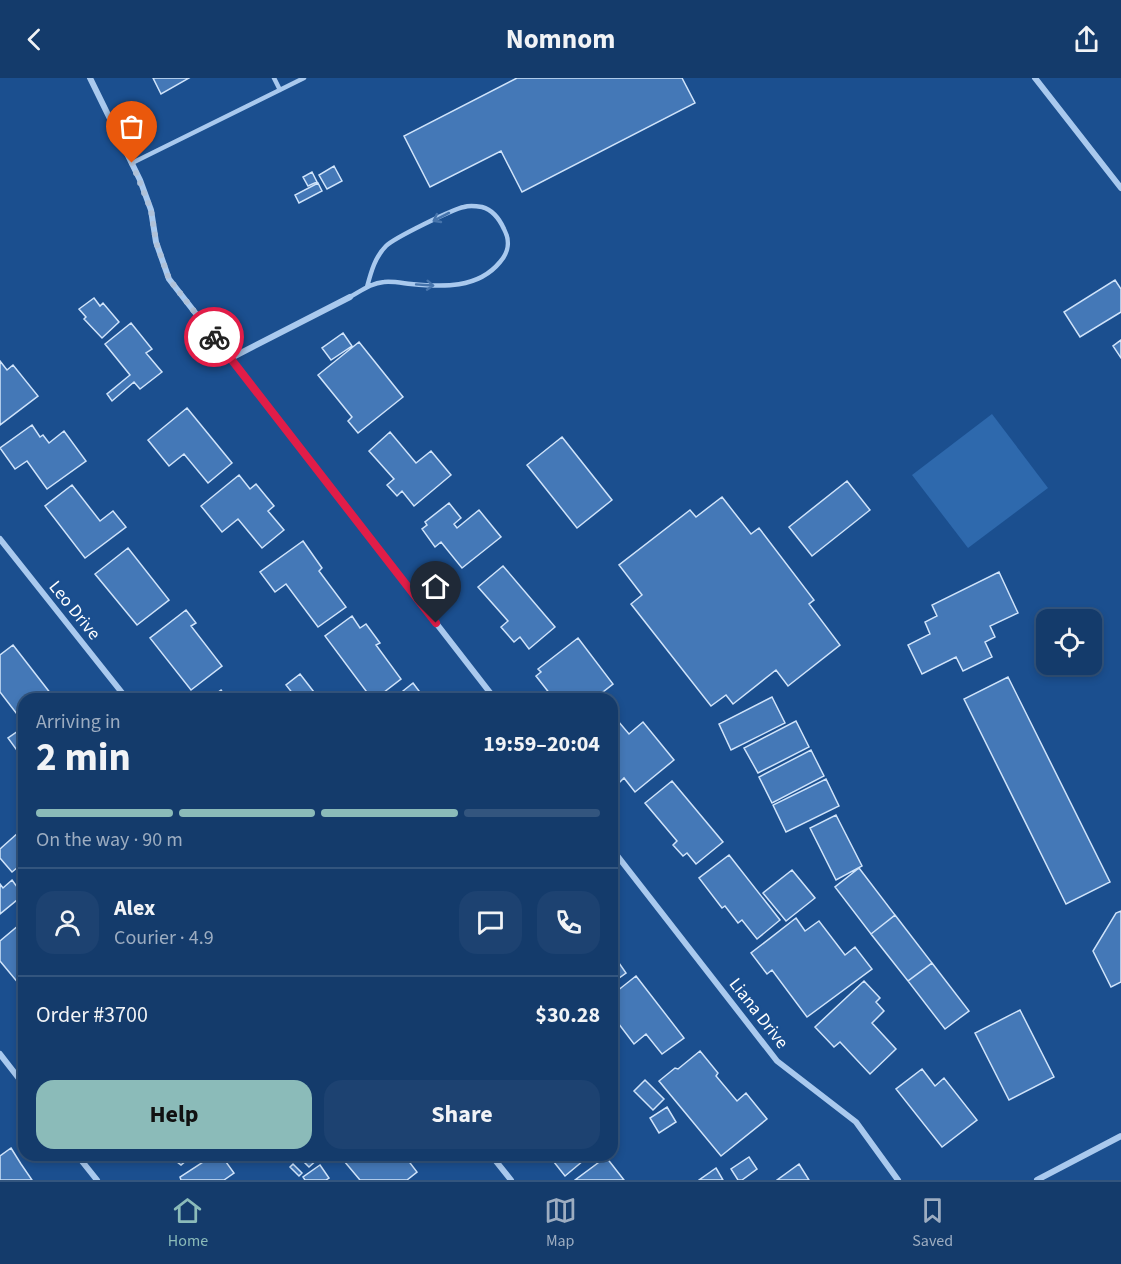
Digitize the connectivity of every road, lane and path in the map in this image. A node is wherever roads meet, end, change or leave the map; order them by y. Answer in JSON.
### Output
{"nodes":[{"id":1,"x":90,"y":78,"type":"edge"},
{"id":2,"x":274,"y":78,"type":"edge"},
{"id":3,"x":304,"y":78,"type":"edge"},
{"id":4,"x":1035,"y":78,"type":"edge"},
{"id":5,"x":280,"y":90,"type":"junction"},
{"id":6,"x":132,"y":163,"type":"junction"},
{"id":7,"x":1121,"y":188,"type":"edge"},
{"id":8,"x":368,"y":287,"type":"junction"},
{"id":9,"x":350,"y":297,"type":"joint"},
{"id":10,"x":231,"y":358,"type":"junction"},
{"id":11,"x":0,"y":539,"type":"edge"},
{"id":12,"x":123,"y":693,"type":"edge"},
{"id":13,"x":490,"y":693,"type":"edge"},
{"id":14,"x":618,"y":857,"type":"edge"},
{"id":15,"x":0,"y":1054,"type":"edge"},
{"id":16,"x":18,"y":1077,"type":"edge"},
{"id":17,"x":1121,"y":1136,"type":"edge"},
{"id":18,"x":82,"y":1161,"type":"edge"},
{"id":19,"x":496,"y":1161,"type":"edge"},
{"id":20,"x":97,"y":1180,"type":"edge"},
{"id":21,"x":511,"y":1180,"type":"edge"},
{"id":22,"x":898,"y":1180,"type":"edge"},
{"id":23,"x":1036,"y":1180,"type":"edge"}],
"edges":[{"from":1,"to":6,"type":"street"},
{"from":2,"to":5,"type":"lane"},
{"from":3,"to":5,"type":"lane"},
{"from":4,"to":7,"type":"street"},
{"from":5,"to":6,"type":"lane"},
{"from":6,"to":10,"type":"street"},
{"from":8,"to":8,"type":"lane","one_way":true},
{"from":8,"to":9,"type":"lane"},
{"from":9,"to":10,"type":"street"},
{"from":10,"to":13,"type":"street"},
{"from":11,"to":12,"type":"street","name":"Leo Drive"},
{"from":14,"to":22,"type":"street","name":"Liana Drive"},
{"from":15,"to":16,"type":"street"},
{"from":17,"to":23,"type":"street"},
{"from":18,"to":20,"type":"street"},
{"from":19,"to":21,"type":"street"}]}
